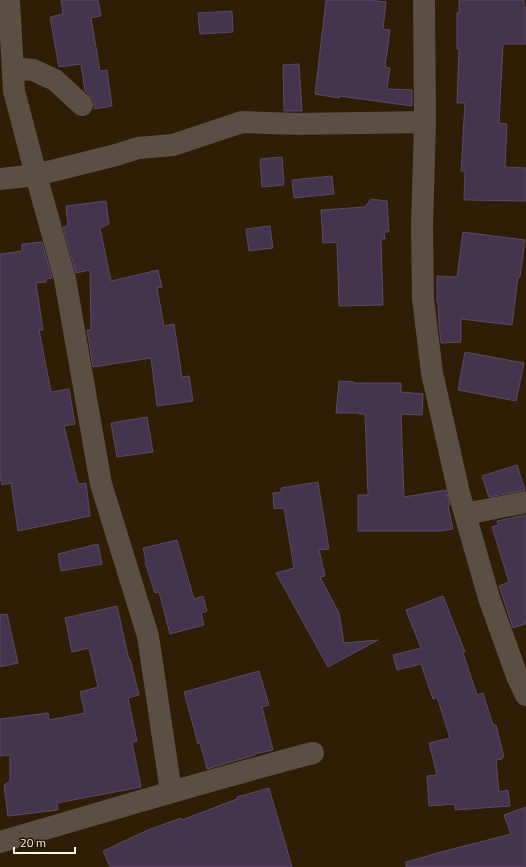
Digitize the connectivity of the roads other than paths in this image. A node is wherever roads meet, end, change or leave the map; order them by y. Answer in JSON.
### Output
{"nodes":[{"id":1,"x":10,"y":0,"type":"edge"},
{"id":2,"x":424,"y":0,"type":"edge"},
{"id":3,"x":13,"y":68,"type":"junction"},
{"id":4,"x":82,"y":105,"type":"dead end"},
{"id":5,"x":425,"y":122,"type":"junction"},
{"id":6,"x":36,"y":175,"type":"junction"},
{"id":7,"x":0,"y":179,"type":"edge"},
{"id":8,"x":526,"y":502,"type":"edge"},
{"id":9,"x":465,"y":514,"type":"junction"},
{"id":10,"x":526,"y":695,"type":"edge"},
{"id":11,"x":313,"y":753,"type":"dead end"},
{"id":12,"x":172,"y":792,"type":"junction"},
{"id":13,"x":0,"y":842,"type":"edge"}],
"edges":[{"from":1,"to":3,"type":"street"},
{"from":2,"to":5,"type":"street"},
{"from":3,"to":4,"type":"street"},
{"from":3,"to":6,"type":"street"},
{"from":5,"to":6,"type":"street"},
{"from":5,"to":9,"type":"street"},
{"from":6,"to":7,"type":"street"},
{"from":6,"to":12,"type":"street"},
{"from":8,"to":9,"type":"street"},
{"from":9,"to":10,"type":"street"},
{"from":11,"to":12,"type":"street"},
{"from":12,"to":13,"type":"street"}]}
